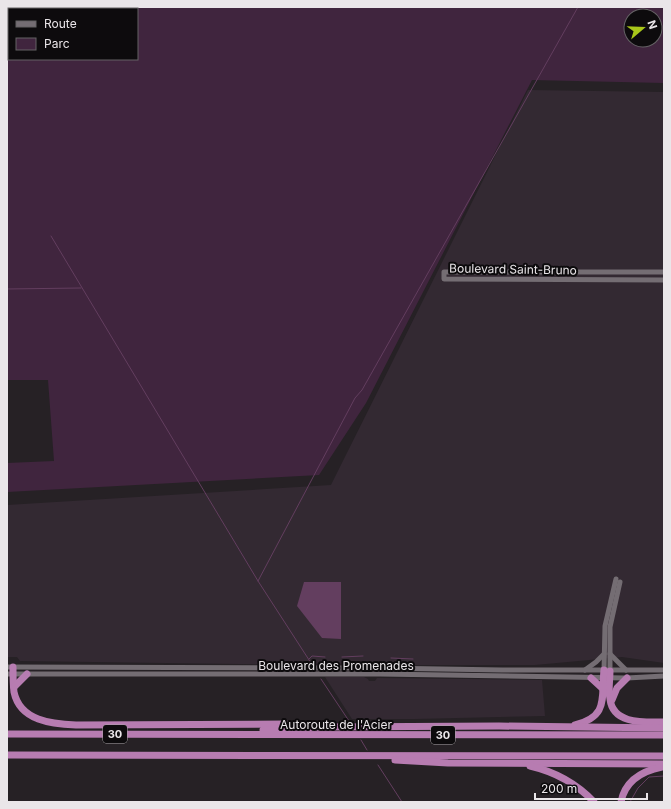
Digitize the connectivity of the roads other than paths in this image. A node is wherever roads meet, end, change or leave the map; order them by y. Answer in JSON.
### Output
{"nodes":[{"id":1,"x":462,"y":272,"type":"junction"},
{"id":2,"x":664,"y":272,"type":"edge"},
{"id":3,"x":462,"y":280,"type":"junction"},
{"id":4,"x":664,"y":280,"type":"edge"},
{"id":5,"x":604,"y":654,"type":"junction"},
{"id":6,"x":610,"y":654,"type":"junction"},
{"id":7,"x":10,"y":670,"type":"edge"},
{"id":8,"x":584,"y":670,"type":"junction"},
{"id":9,"x":664,"y":670,"type":"edge"},
{"id":10,"x":27,"y":674,"type":"junction"},
{"id":11,"x":607,"y":674,"type":"junction"},
{"id":12,"x":626,"y":674,"type":"junction"},
{"id":13,"x":664,"y":676,"type":"edge"},
{"id":14,"x":591,"y":678,"type":"junction"},
{"id":15,"x":14,"y":687,"type":"junction"},
{"id":16,"x":602,"y":689,"type":"junction"},
{"id":17,"x":612,"y":706,"type":"junction"},
{"id":18,"x":664,"y":722,"type":"edge"},
{"id":19,"x":567,"y":726,"type":"junction"},
{"id":20,"x":323,"y":727,"type":"junction"},
{"id":21,"x":664,"y":728,"type":"edge"},
{"id":22,"x":7,"y":734,"type":"edge"},
{"id":23,"x":222,"y":734,"type":"junction"},
{"id":24,"x":664,"y":735,"type":"edge"},
{"id":25,"x":7,"y":755,"type":"edge"},
{"id":26,"x":341,"y":756,"type":"junction"},
{"id":27,"x":664,"y":756,"type":"edge"},
{"id":28,"x":518,"y":764,"type":"junction"},
{"id":29,"x":664,"y":766,"type":"edge"},
{"id":30,"x":594,"y":802,"type":"edge"},
{"id":31,"x":621,"y":802,"type":"edge"}],
"edges":[{"from":1,"to":2,"type":"street","name":"Boulevard Saint-Bruno"},
{"from":1,"to":3,"type":"street"},
{"from":1,"to":3,"type":"street","name":"Boulevard Saint-Bruno"},
{"from":3,"to":4,"type":"street","name":"Boulevard Saint-Bruno"},
{"from":5,"to":6,"type":"street"},
{"from":5,"to":8,"type":"street"},
{"from":5,"to":11,"type":"street"},
{"from":6,"to":11,"type":"street"},
{"from":6,"to":12,"type":"street"},
{"from":7,"to":8,"type":"street","name":"Boulevard des Promenades"},
{"from":7,"to":10,"type":"street","name":"Boulevard des Promenades"},
{"from":7,"to":15,"type":"highway"},
{"from":8,"to":11,"type":"street","name":"Boulevard des Promenades"},
{"from":9,"to":12,"type":"street","name":"Boulevard des Promenades"},
{"from":10,"to":14,"type":"street","name":"Boulevard des Promenades"},
{"from":10,"to":15,"type":"highway"},
{"from":11,"to":12,"type":"street","name":"Boulevard des Promenades"},
{"from":11,"to":14,"type":"street","name":"Boulevard des Promenades"},
{"from":11,"to":16,"type":"highway"},
{"from":11,"to":17,"type":"highway"},
{"from":12,"to":13,"type":"street","name":"Boulevard des Promenades"},
{"from":12,"to":17,"type":"highway"},
{"from":14,"to":16,"type":"highway"},
{"from":15,"to":20,"type":"highway"},
{"from":16,"to":19,"type":"highway"},
{"from":17,"to":18,"type":"highway"},
{"from":19,"to":20,"type":"highway"},
{"from":19,"to":21,"type":"highway"},
{"from":20,"to":23,"type":"highway"},
{"from":22,"to":23,"type":"highway","name":"Autoroute de l'Acier","number":"30"},
{"from":23,"to":24,"type":"highway","name":"Autoroute de l'Acier","number":"30"},
{"from":25,"to":26,"type":"highway","number":"30"},
{"from":26,"to":27,"type":"highway","number":"30"},
{"from":26,"to":28,"type":"highway"},
{"from":28,"to":29,"type":"highway"},
{"from":28,"to":30,"type":"highway"},
{"from":29,"to":31,"type":"highway"}]}
